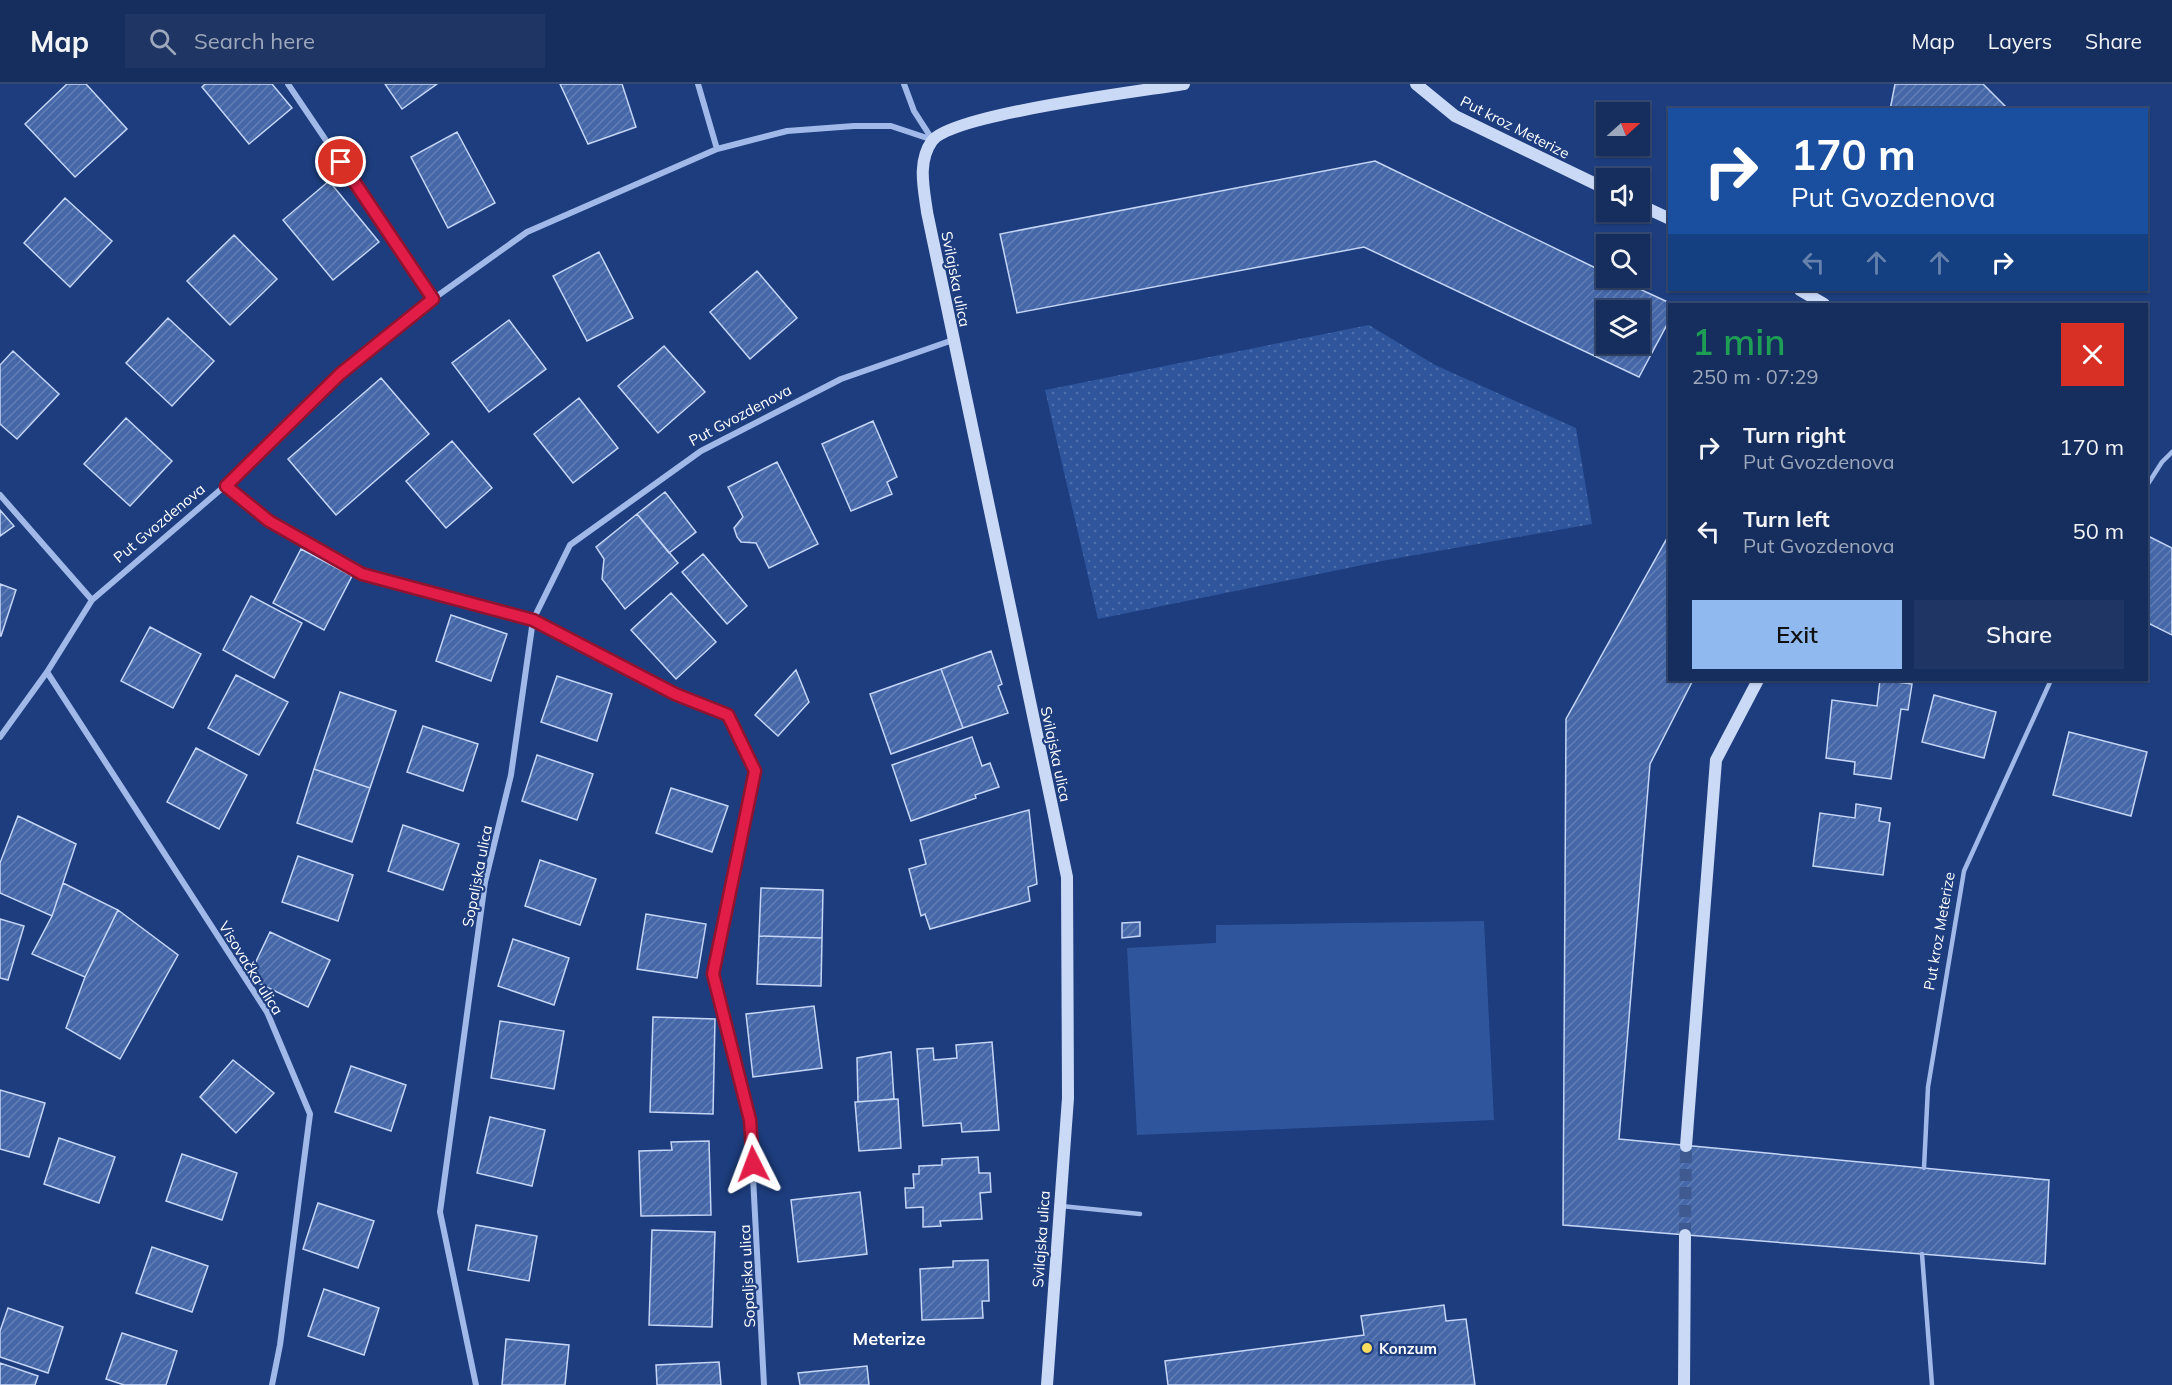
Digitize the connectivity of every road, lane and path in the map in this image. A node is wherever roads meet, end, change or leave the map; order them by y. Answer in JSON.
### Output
{"nodes":[{"id":1,"x":288,"y":84,"type":"edge"},
{"id":2,"x":698,"y":84,"type":"edge"},
{"id":3,"x":904,"y":84,"type":"edge"},
{"id":4,"x":1184,"y":84,"type":"edge"},
{"id":5,"x":1416,"y":84,"type":"edge"},
{"id":6,"x":933,"y":140,"type":"junction"},
{"id":7,"x":717,"y":149,"type":"junction"},
{"id":8,"x":1596,"y":184,"type":"edge"},
{"id":9,"x":1650,"y":210,"type":"edge"},
{"id":10,"x":1668,"y":218,"type":"edge"},
{"id":11,"x":1802,"y":291,"type":"edge"},
{"id":12,"x":433,"y":299,"type":"junction"},
{"id":13,"x":1822,"y":303,"type":"edge"},
{"id":14,"x":953,"y":340,"type":"junction"},
{"id":15,"x":2172,"y":452,"type":"edge"},
{"id":16,"x":2148,"y":484,"type":"edge"},
{"id":17,"x":226,"y":486,"type":"junction"},
{"id":18,"x":0,"y":495,"type":"edge"},
{"id":19,"x":92,"y":600,"type":"junction"},
{"id":20,"x":533,"y":620,"type":"junction"},
{"id":21,"x":47,"y":672,"type":"junction"},
{"id":22,"x":1757,"y":681,"type":"edge"},
{"id":23,"x":2051,"y":681,"type":"edge"},
{"id":24,"x":0,"y":737,"type":"edge"},
{"id":25,"x":1686,"y":1146,"type":"tunnel mouth"},
{"id":26,"x":1924,"y":1168,"type":"dead end"},
{"id":27,"x":1058,"y":1206,"type":"junction"},
{"id":28,"x":1140,"y":1214,"type":"dead end"},
{"id":29,"x":1685,"y":1235,"type":"tunnel mouth"},
{"id":30,"x":1922,"y":1254,"type":"dead end"},
{"id":31,"x":272,"y":1385,"type":"edge"},
{"id":32,"x":476,"y":1385,"type":"edge"},
{"id":33,"x":764,"y":1385,"type":"edge"},
{"id":34,"x":1047,"y":1385,"type":"edge"},
{"id":35,"x":1684,"y":1385,"type":"edge"},
{"id":36,"x":1932,"y":1385,"type":"edge"}],
"edges":[{"from":1,"to":12,"type":"street"},
{"from":2,"to":7,"type":"street"},
{"from":3,"to":6,"type":"street"},
{"from":4,"to":6,"type":"street"},
{"from":5,"to":8,"type":"street","name":"Put kroz Meterize"},
{"from":6,"to":7,"type":"street","name":"Put Gvozdenova"},
{"from":6,"to":14,"type":"street","name":"Svilajska ulica"},
{"from":7,"to":12,"type":"street","name":"Put Gvozdenova"},
{"from":9,"to":10,"type":"street"},
{"from":11,"to":13,"type":"street"},
{"from":12,"to":17,"type":"street","name":"Put Gvozdenova"},
{"from":14,"to":20,"type":"street","name":"Put Gvozdenova"},
{"from":14,"to":27,"type":"street","name":"Svilajska ulica"},
{"from":15,"to":16,"type":"lane"},
{"from":17,"to":19,"type":"street","name":"Put Gvozdenova"},
{"from":17,"to":20,"type":"street","name":"Sopaljska ulica"},
{"from":18,"to":19,"type":"street"},
{"from":19,"to":21,"type":"street","name":"Put Gvozdenova"},
{"from":20,"to":32,"type":"street","name":"Sopaljska ulica"},
{"from":20,"to":33,"type":"street","name":"Sopaljska ulica"},
{"from":21,"to":24,"type":"street","name":"Put Gvozdenova"},
{"from":21,"to":31,"type":"street","name":"Visovačka ulica"},
{"from":22,"to":25,"type":"street"},
{"from":23,"to":26,"type":"lane","name":"Put kroz Meterize"},
{"from":27,"to":28,"type":"lane"},
{"from":27,"to":34,"type":"street","name":"Svilajska ulica"},
{"from":29,"to":35,"type":"street"},
{"from":30,"to":36,"type":"lane"}]}
